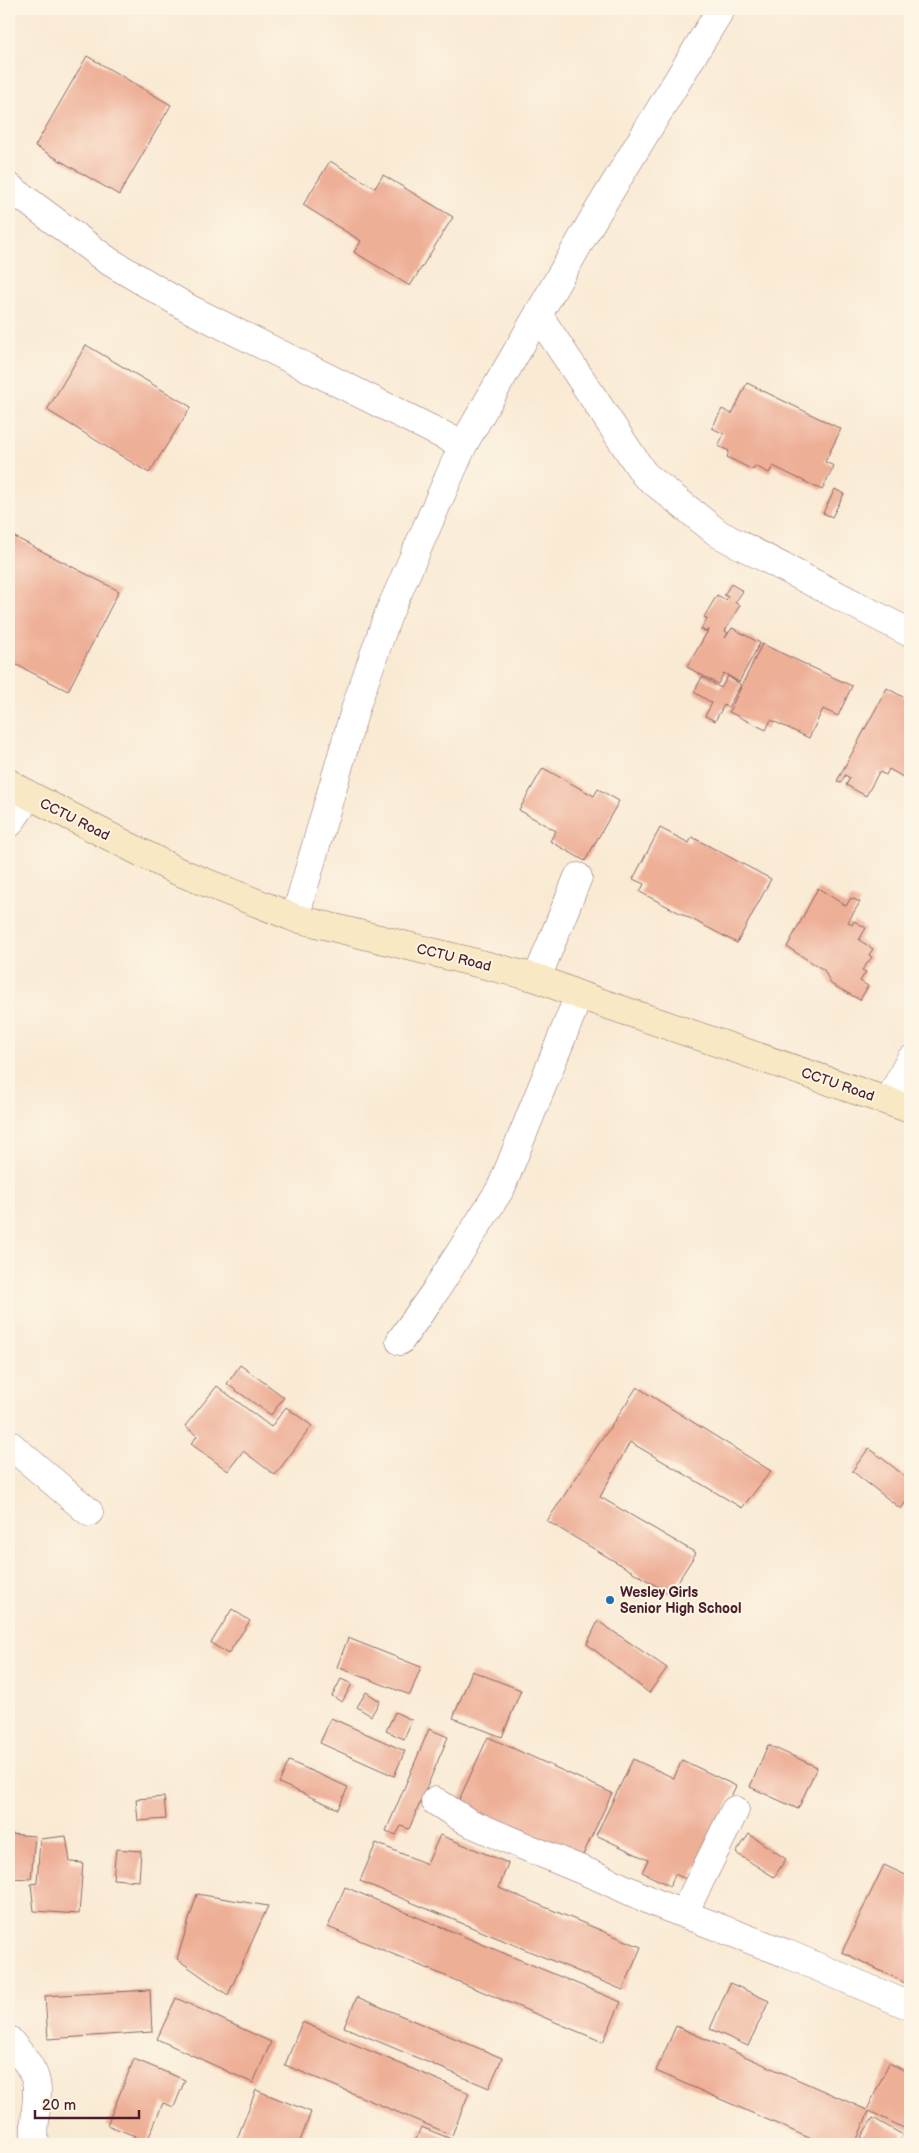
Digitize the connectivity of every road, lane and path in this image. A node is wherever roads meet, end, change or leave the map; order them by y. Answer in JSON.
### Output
{"nodes":[{"id":1,"x":721,"y":9,"type":"edge"},
{"id":2,"x":9,"y":186,"type":"edge"},
{"id":3,"x":538,"y":316,"type":"junction"},
{"id":4,"x":463,"y":445,"type":"junction"},
{"id":5,"x":910,"y":633,"type":"edge"},
{"id":6,"x":19,"y":789,"type":"edge"},
{"id":7,"x":9,"y":824,"type":"edge"},
{"id":8,"x":578,"y":878,"type":"dead end"},
{"id":9,"x":295,"y":918,"type":"junction"},
{"id":10,"x":537,"y":978,"type":"junction"},
{"id":11,"x":579,"y":995,"type":"junction"},
{"id":12,"x":910,"y":1060,"type":"edge"},
{"id":13,"x":900,"y":1105,"type":"edge"},
{"id":14,"x":400,"y":1341,"type":"dead end"},
{"id":15,"x":9,"y":1444,"type":"edge"},
{"id":16,"x":89,"y":1512,"type":"dead end"},
{"id":17,"x":436,"y":1801,"type":"dead end"},
{"id":18,"x":735,"y":1810,"type":"dead end"},
{"id":19,"x":684,"y":1913,"type":"junction"},
{"id":20,"x":910,"y":2006,"type":"edge"},
{"id":21,"x":9,"y":2040,"type":"edge"},
{"id":22,"x":35,"y":2144,"type":"edge"}],
"edges":[{"from":1,"to":3,"type":"street"},
{"from":2,"to":4,"type":"street"},
{"from":3,"to":4,"type":"street"},
{"from":3,"to":5,"type":"street"},
{"from":4,"to":9,"type":"street"},
{"from":6,"to":7,"type":"street"},
{"from":6,"to":9,"type":"street","name":"CCTU Road"},
{"from":8,"to":10,"type":"street"},
{"from":9,"to":10,"type":"street","name":"CCTU Road"},
{"from":10,"to":11,"type":"street","name":"CCTU Road"},
{"from":11,"to":13,"type":"street","name":"CCTU Road"},
{"from":11,"to":14,"type":"street"},
{"from":12,"to":13,"type":"street"},
{"from":15,"to":16,"type":"street"},
{"from":17,"to":19,"type":"street"},
{"from":18,"to":19,"type":"street"},
{"from":19,"to":20,"type":"street"},
{"from":21,"to":22,"type":"street"}]}
